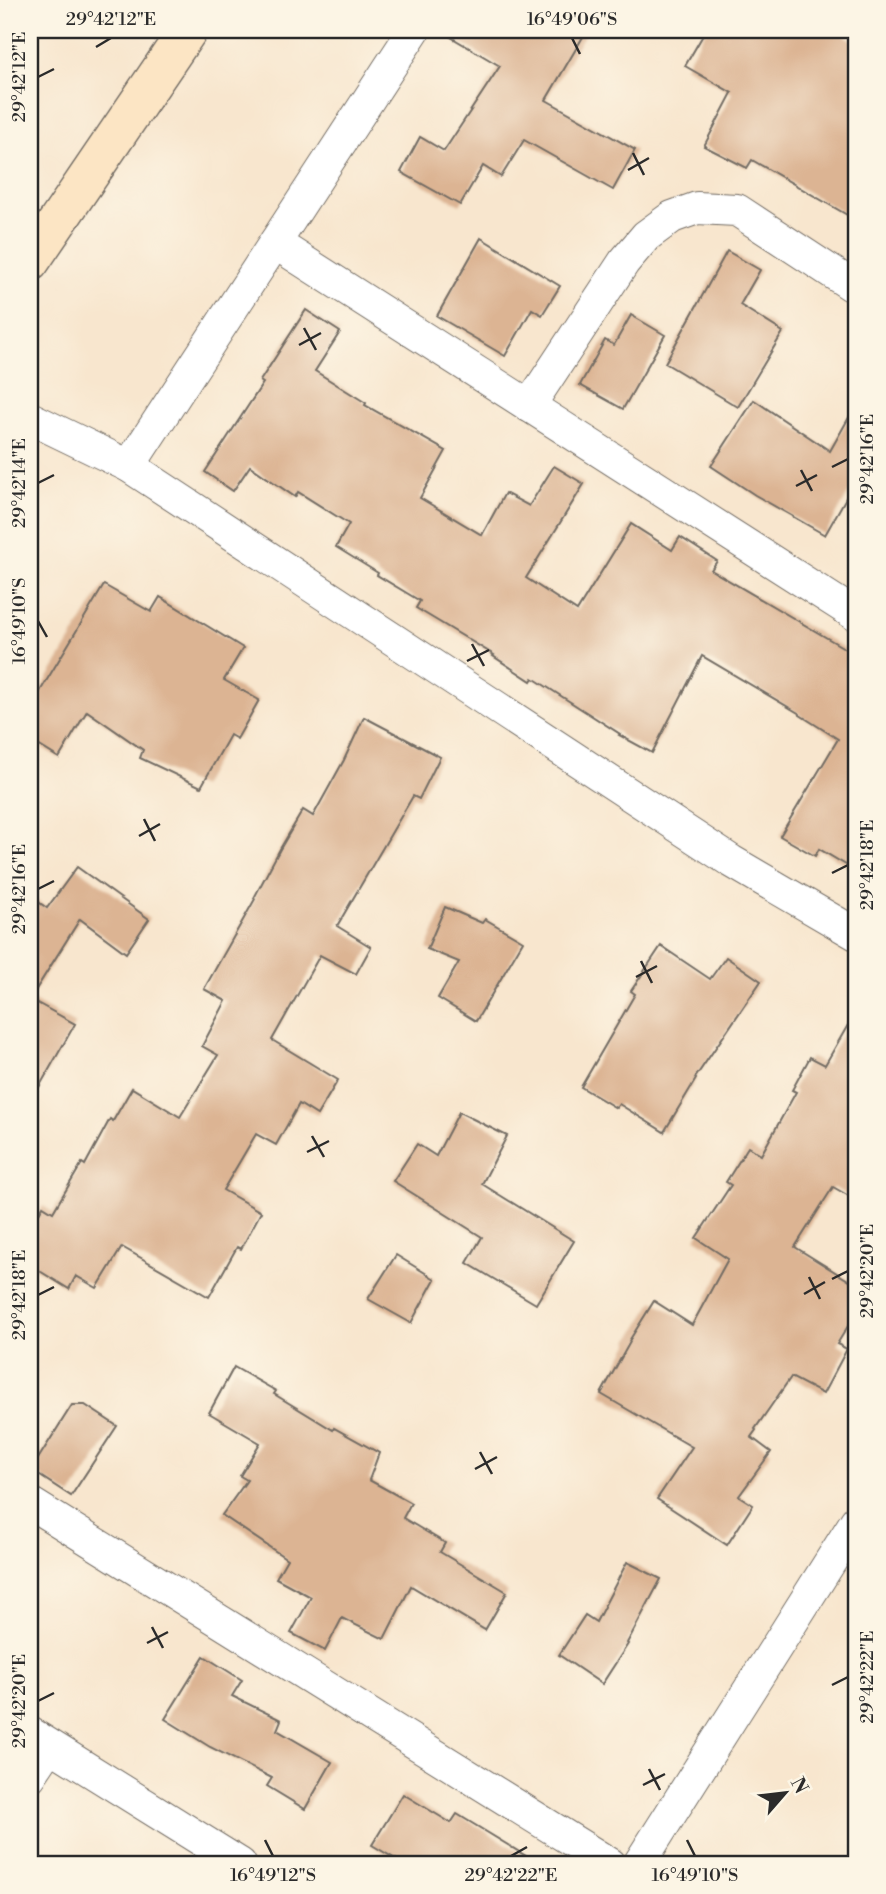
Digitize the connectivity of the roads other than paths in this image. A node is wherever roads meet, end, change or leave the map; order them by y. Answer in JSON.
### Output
{"nodes":[{"id":1,"x":188,"y":30,"type":"edge"},
{"id":2,"x":414,"y":30,"type":"edge"},
{"id":3,"x":275,"y":243,"type":"junction"},
{"id":4,"x":30,"y":261,"type":"edge"},
{"id":5,"x":856,"y":288,"type":"edge"},
{"id":6,"x":529,"y":406,"type":"junction"},
{"id":7,"x":30,"y":418,"type":"edge"},
{"id":8,"x":129,"y":466,"type":"junction"},
{"id":9,"x":856,"y":615,"type":"edge"},
{"id":10,"x":856,"y":934,"type":"edge"},
{"id":11,"x":30,"y":1503,"type":"edge"},
{"id":12,"x":856,"y":1521,"type":"edge"},
{"id":13,"x":40,"y":1740,"type":"edge"},
{"id":14,"x":30,"y":1776,"type":"edge"},
{"id":15,"x":240,"y":1864,"type":"edge"},
{"id":16,"x":610,"y":1864,"type":"edge"},
{"id":17,"x":639,"y":1864,"type":"edge"}],
"edges":[{"from":1,"to":4,"type":"street"},
{"from":2,"to":3,"type":"street"},
{"from":3,"to":6,"type":"street"},
{"from":3,"to":8,"type":"street"},
{"from":5,"to":6,"type":"street"},
{"from":6,"to":9,"type":"street"},
{"from":7,"to":8,"type":"street"},
{"from":8,"to":10,"type":"street"},
{"from":11,"to":16,"type":"street"},
{"from":12,"to":17,"type":"street"},
{"from":13,"to":14,"type":"street"},
{"from":13,"to":15,"type":"street"}]}
